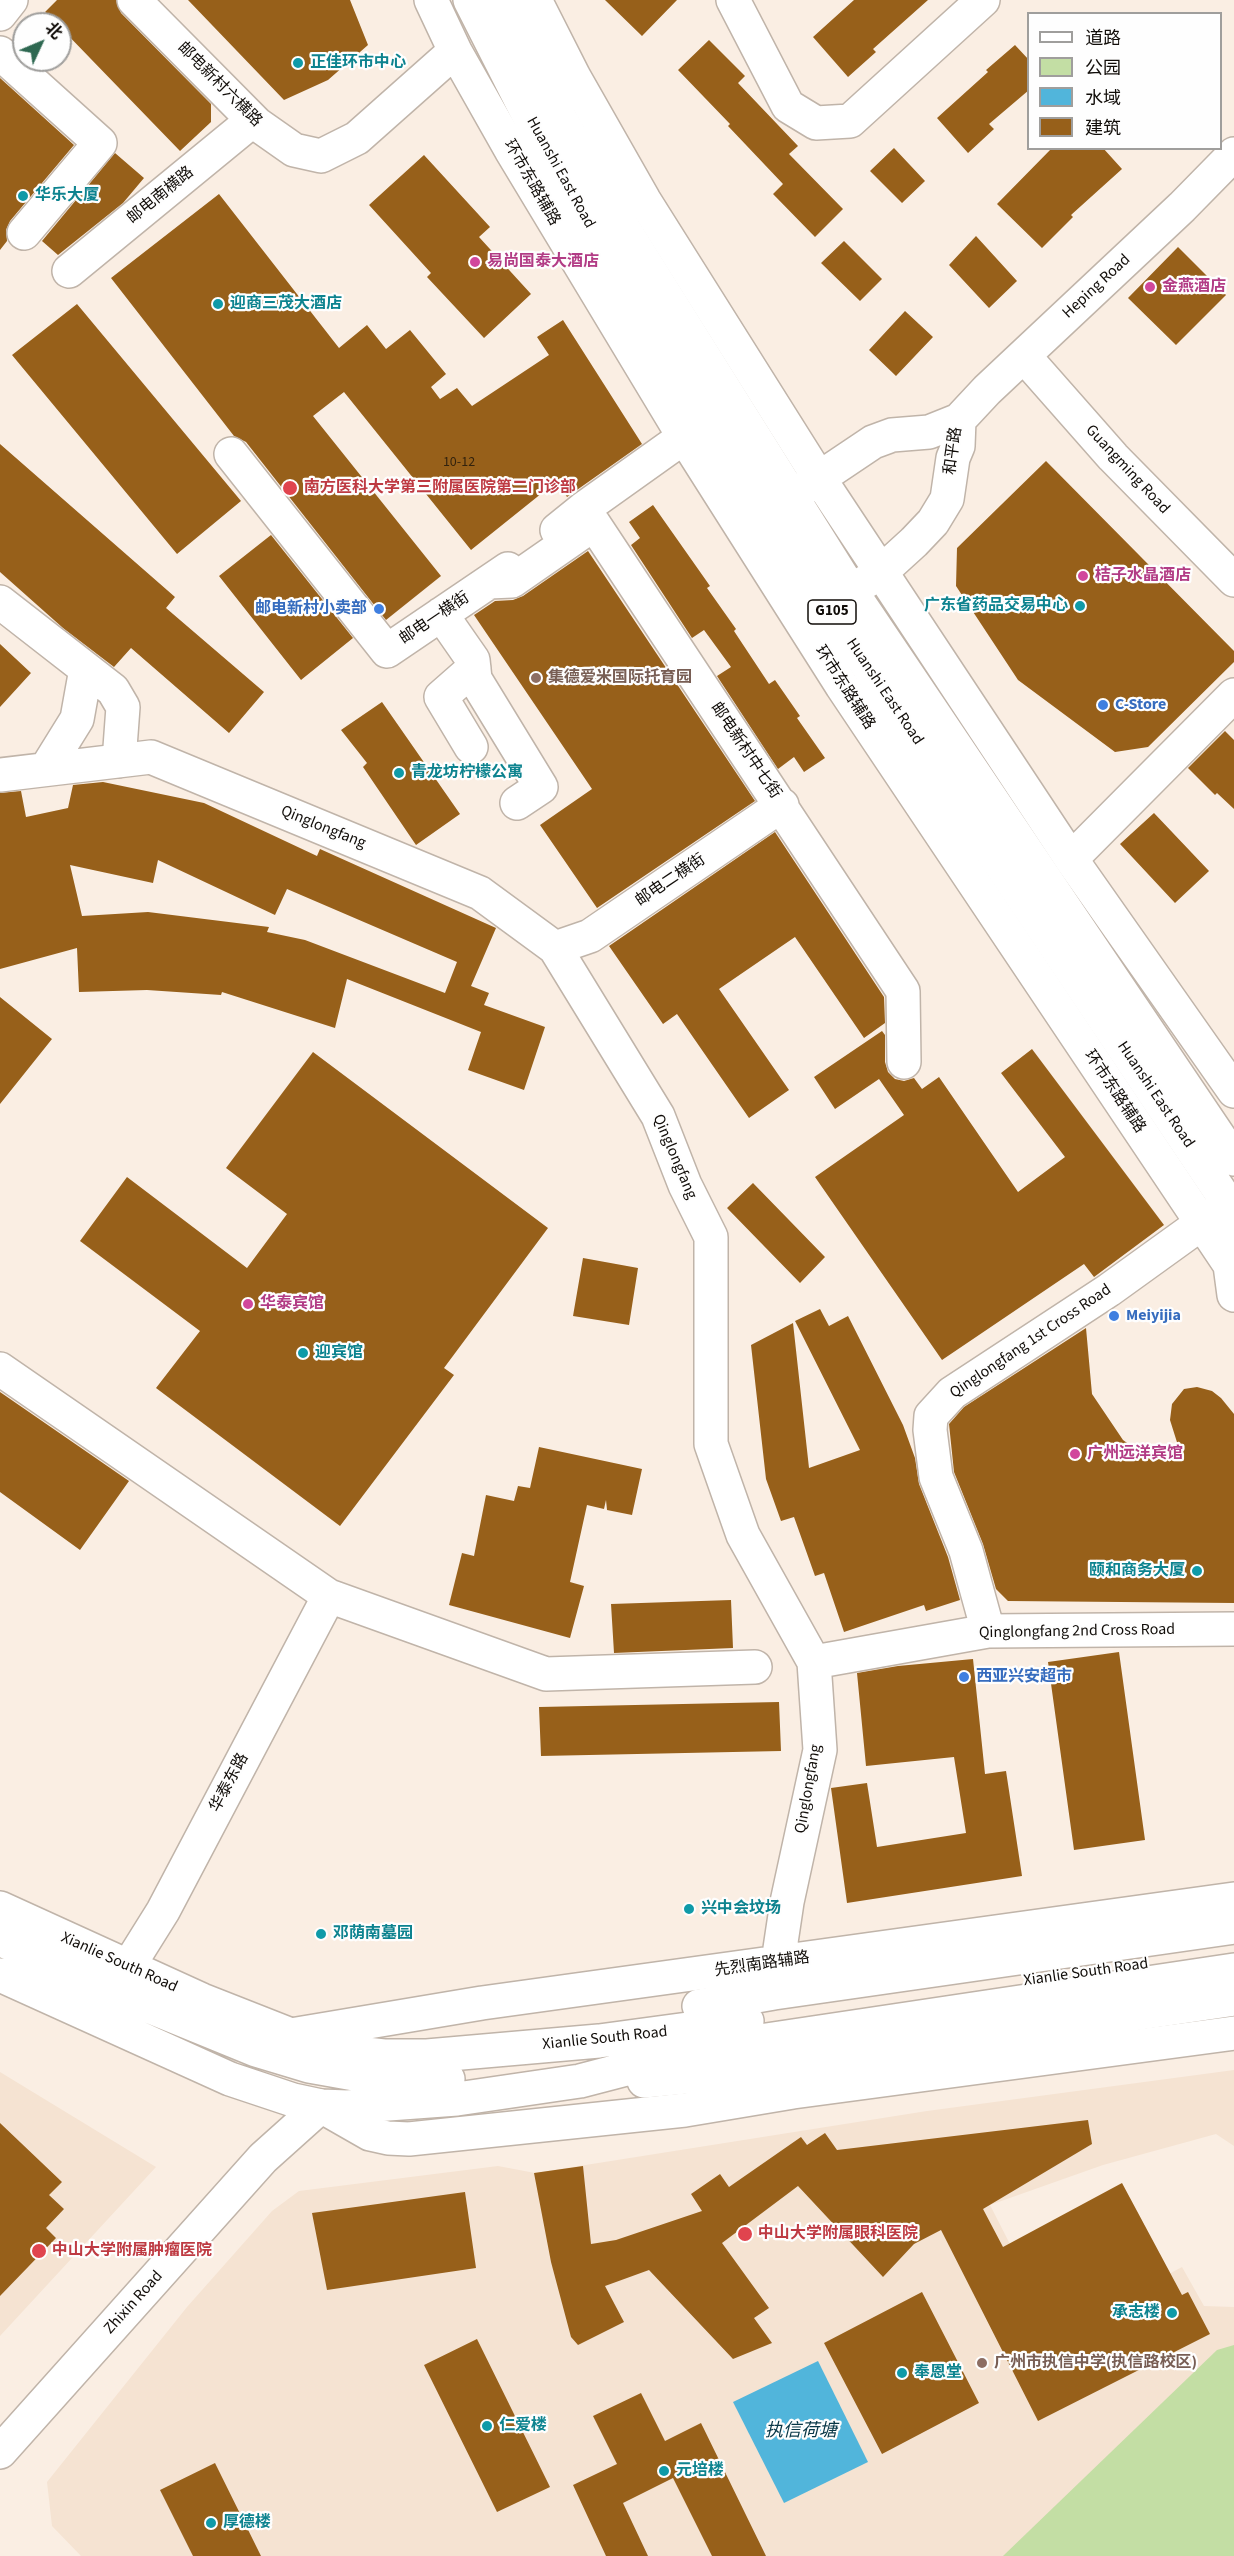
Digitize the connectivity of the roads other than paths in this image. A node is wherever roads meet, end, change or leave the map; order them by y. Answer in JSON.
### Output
{"nodes":[{"id":1,"x":11,"y":0,"type":"edge"},
{"id":2,"x":134,"y":0,"type":"edge"},
{"id":3,"x":431,"y":0,"type":"edge"},
{"id":4,"x":470,"y":0,"type":"edge"},
{"id":5,"x":501,"y":0,"type":"edge"},
{"id":6,"x":535,"y":0,"type":"edge"},
{"id":7,"x":733,"y":0,"type":"edge"},
{"id":8,"x":983,"y":0,"type":"edge"},
{"id":9,"x":0,"y":14,"type":"edge"},
{"id":10,"x":455,"y":51,"type":"junction"},
{"id":11,"x":0,"y":53,"type":"edge"},
{"id":12,"x":254,"y":120,"type":"junction"},
{"id":13,"x":1234,"y":154,"type":"edge"},
{"id":14,"x":24,"y":233,"type":"dead end"},
{"id":15,"x":69,"y":271,"type":"dead end"},
{"id":16,"x":1024,"y":356,"type":"junction"},
{"id":17,"x":959,"y":420,"type":"junction"},
{"id":18,"x":684,"y":437,"type":"junction"},
{"id":19,"x":231,"y":454,"type":"dead end"},
{"id":20,"x":819,"y":478,"type":"junction"},
{"id":21,"x":792,"y":497,"type":"junction"},
{"id":22,"x":1195,"y":540,"type":"junction"},
{"id":23,"x":1234,"y":543,"type":"edge"},
{"id":24,"x":880,"y":573,"type":"junction"},
{"id":25,"x":1234,"y":580,"type":"edge"},
{"id":26,"x":489,"y":582,"type":"junction"},
{"id":27,"x":850,"y":591,"type":"junction"},
{"id":28,"x":0,"y":602,"type":"edge"},
{"id":29,"x":441,"y":614,"type":"junction"},
{"id":30,"x":474,"y":668,"type":"junction"},
{"id":31,"x":86,"y":669,"type":"junction"},
{"id":32,"x":1234,"y":695,"type":"edge"},
{"id":33,"x":471,"y":747,"type":"dead end"},
{"id":34,"x":119,"y":761,"type":"junction"},
{"id":35,"x":46,"y":769,"type":"junction"},
{"id":36,"x":0,"y":775,"type":"edge"},
{"id":37,"x":517,"y":803,"type":"dead end"},
{"id":38,"x":782,"y":805,"type":"junction"},
{"id":39,"x":1071,"y":859,"type":"junction"},
{"id":40,"x":555,"y":948,"type":"junction"},
{"id":41,"x":903,"y":1062,"type":"dead end"},
{"id":42,"x":1225,"y":1079,"type":"edge"},
{"id":43,"x":1189,"y":1090,"type":"junction"},
{"id":44,"x":1234,"y":1114,"type":"edge"},
{"id":45,"x":1234,"y":1126,"type":"edge"},
{"id":46,"x":1234,"y":1159,"type":"edge"},
{"id":47,"x":1231,"y":1208,"type":"edge"},
{"id":48,"x":1202,"y":1223,"type":"junction"},
{"id":49,"x":1233,"y":1277,"type":"edge"},
{"id":50,"x":0,"y":1369,"type":"edge"},
{"id":51,"x":329,"y":1596,"type":"junction"},
{"id":52,"x":1234,"y":1629,"type":"edge"},
{"id":53,"x":988,"y":1631,"type":"junction"},
{"id":54,"x":814,"y":1662,"type":"junction"},
{"id":55,"x":755,"y":1667,"type":"dead end"},
{"id":56,"x":0,"y":1908,"type":"edge"},
{"id":57,"x":1232,"y":1926,"type":"edge"},
{"id":58,"x":0,"y":1939,"type":"edge"},
{"id":59,"x":778,"y":1962,"type":"junction"},
{"id":60,"x":128,"y":1967,"type":"junction"},
{"id":61,"x":1234,"y":1970,"type":"edge"},
{"id":62,"x":0,"y":1975,"type":"edge"},
{"id":63,"x":1234,"y":1999,"type":"edge"},
{"id":64,"x":901,"y":2010,"type":"junction"},
{"id":65,"x":1234,"y":2033,"type":"edge"},
{"id":66,"x":291,"y":2035,"type":"junction"},
{"id":67,"x":599,"y":2041,"type":"junction"},
{"id":68,"x":672,"y":2057,"type":"junction"},
{"id":69,"x":580,"y":2081,"type":"junction"},
{"id":70,"x":321,"y":2106,"type":"junction"},
{"id":71,"x":0,"y":2452,"type":"edge"}],
"edges":[{"from":1,"to":9,"type":"main road"},
{"from":2,"to":12,"type":"main road","name":"邮电新村六横路"},
{"from":3,"to":10,"type":"main road","name":"环市东路辅路"},
{"from":4,"to":47,"type":"main road","name":"Huanshi East Road","number":"G105"},
{"from":5,"to":21,"type":"main road","name":"Huanshi East Road","number":"G105"},
{"from":6,"to":20,"type":"main road"},
{"from":7,"to":8,"type":"main road"},
{"from":10,"to":12,"type":"main road","name":"邮电新村六横路"},
{"from":10,"to":18,"type":"main road","name":"环市东路辅路"},
{"from":11,"to":14,"type":"main road"},
{"from":12,"to":15,"type":"main road","name":"邮电南横路"},
{"from":13,"to":16,"type":"main road","name":"Heping Road"},
{"from":16,"to":17,"type":"main road","name":"Heping Road"},
{"from":16,"to":22,"type":"main road","name":"Guangming Road"},
{"from":17,"to":20,"type":"main road","name":"和平路"},
{"from":17,"to":24,"type":"main road","name":"和平路"},
{"from":18,"to":26,"type":"main road","name":"邮电一横街"},
{"from":18,"to":48,"type":"main road","name":"环市东路辅路"},
{"from":19,"to":29,"type":"main road","name":"邮电一横街"},
{"from":20,"to":21,"type":"main road","name":"和平路"},
{"from":20,"to":24,"type":"main road"},
{"from":21,"to":27,"type":"main road","name":"Huanshi East Road","number":"G105"},
{"from":22,"to":23,"type":"main road"},
{"from":22,"to":25,"type":"main road","name":"Guangming Road"},
{"from":24,"to":27,"type":"main road","name":"和平路"},
{"from":24,"to":39,"type":"main road"},
{"from":26,"to":29,"type":"main road","name":"邮电一横街"},
{"from":26,"to":38,"type":"main road","name":"邮电新村中七街"},
{"from":27,"to":43,"type":"main road","name":"Huanshi East Road","number":"G105"},
{"from":28,"to":31,"type":"main road"},
{"from":29,"to":30,"type":"main road"},
{"from":30,"to":33,"type":"main road"},
{"from":30,"to":37,"type":"main road"},
{"from":31,"to":34,"type":"main road"},
{"from":31,"to":35,"type":"main road"},
{"from":32,"to":39,"type":"main road"},
{"from":34,"to":35,"type":"main road","name":"Qinglongfang"},
{"from":34,"to":40,"type":"main road","name":"Qinglongfang"},
{"from":35,"to":36,"type":"main road","name":"Qinglongfang"},
{"from":38,"to":40,"type":"main road","name":"邮电二横街"},
{"from":38,"to":41,"type":"main road","name":"邮电新村中七街"},
{"from":39,"to":42,"type":"main road"},
{"from":40,"to":54,"type":"main road","name":"Qinglongfang"},
{"from":42,"to":44,"type":"main road"},
{"from":43,"to":45,"type":"main road"},
{"from":43,"to":46,"type":"main road","name":"Huanshi East Road","number":"G105"},
{"from":47,"to":48,"type":"main road","name":"Qinglongfang 1st Cross Road"},
{"from":47,"to":49,"type":"main road"},
{"from":48,"to":49,"type":"main road","name":"环市东路辅路"},
{"from":48,"to":53,"type":"main road","name":"Qinglongfang 1st Cross Road"},
{"from":50,"to":51,"type":"main road"},
{"from":51,"to":55,"type":"main road"},
{"from":51,"to":60,"type":"main road","name":"华泰东路"},
{"from":52,"to":53,"type":"main road","name":"Qinglongfang 2nd Cross Road"},
{"from":53,"to":54,"type":"main road","name":"Qinglongfang 2nd Cross Road"},
{"from":54,"to":59,"type":"main road","name":"Qinglongfang"},
{"from":56,"to":60,"type":"main road","name":"Xianlie South Road"},
{"from":57,"to":59,"type":"main road","name":"先烈南路辅路"},
{"from":57,"to":64,"type":"main road","name":"Xianlie South Road"},
{"from":57,"to":67,"type":"main road"},
{"from":58,"to":68,"type":"main road","name":"Xianlie South Road"},
{"from":59,"to":66,"type":"main road","name":"先烈南路辅路"},
{"from":60,"to":66,"type":"main road","name":"Xianlie South Road"},
{"from":61,"to":64,"type":"main road","name":"Xianlie South Road"},
{"from":62,"to":70,"type":"main road","name":"Xianlie South Road"},
{"from":63,"to":69,"type":"main road"},
{"from":64,"to":67,"type":"main road","name":"Xianlie South Road"},
{"from":64,"to":68,"type":"main road","name":"Xianlie South Road"},
{"from":65,"to":70,"type":"main road"},
{"from":66,"to":67,"type":"main road","name":"Xianlie South Road"},
{"from":68,"to":69,"type":"main road","name":"Xianlie South Road"},
{"from":69,"to":70,"type":"main road","name":"Xianlie South Road"},
{"from":70,"to":71,"type":"main road","name":"Zhixin Road"}]}
